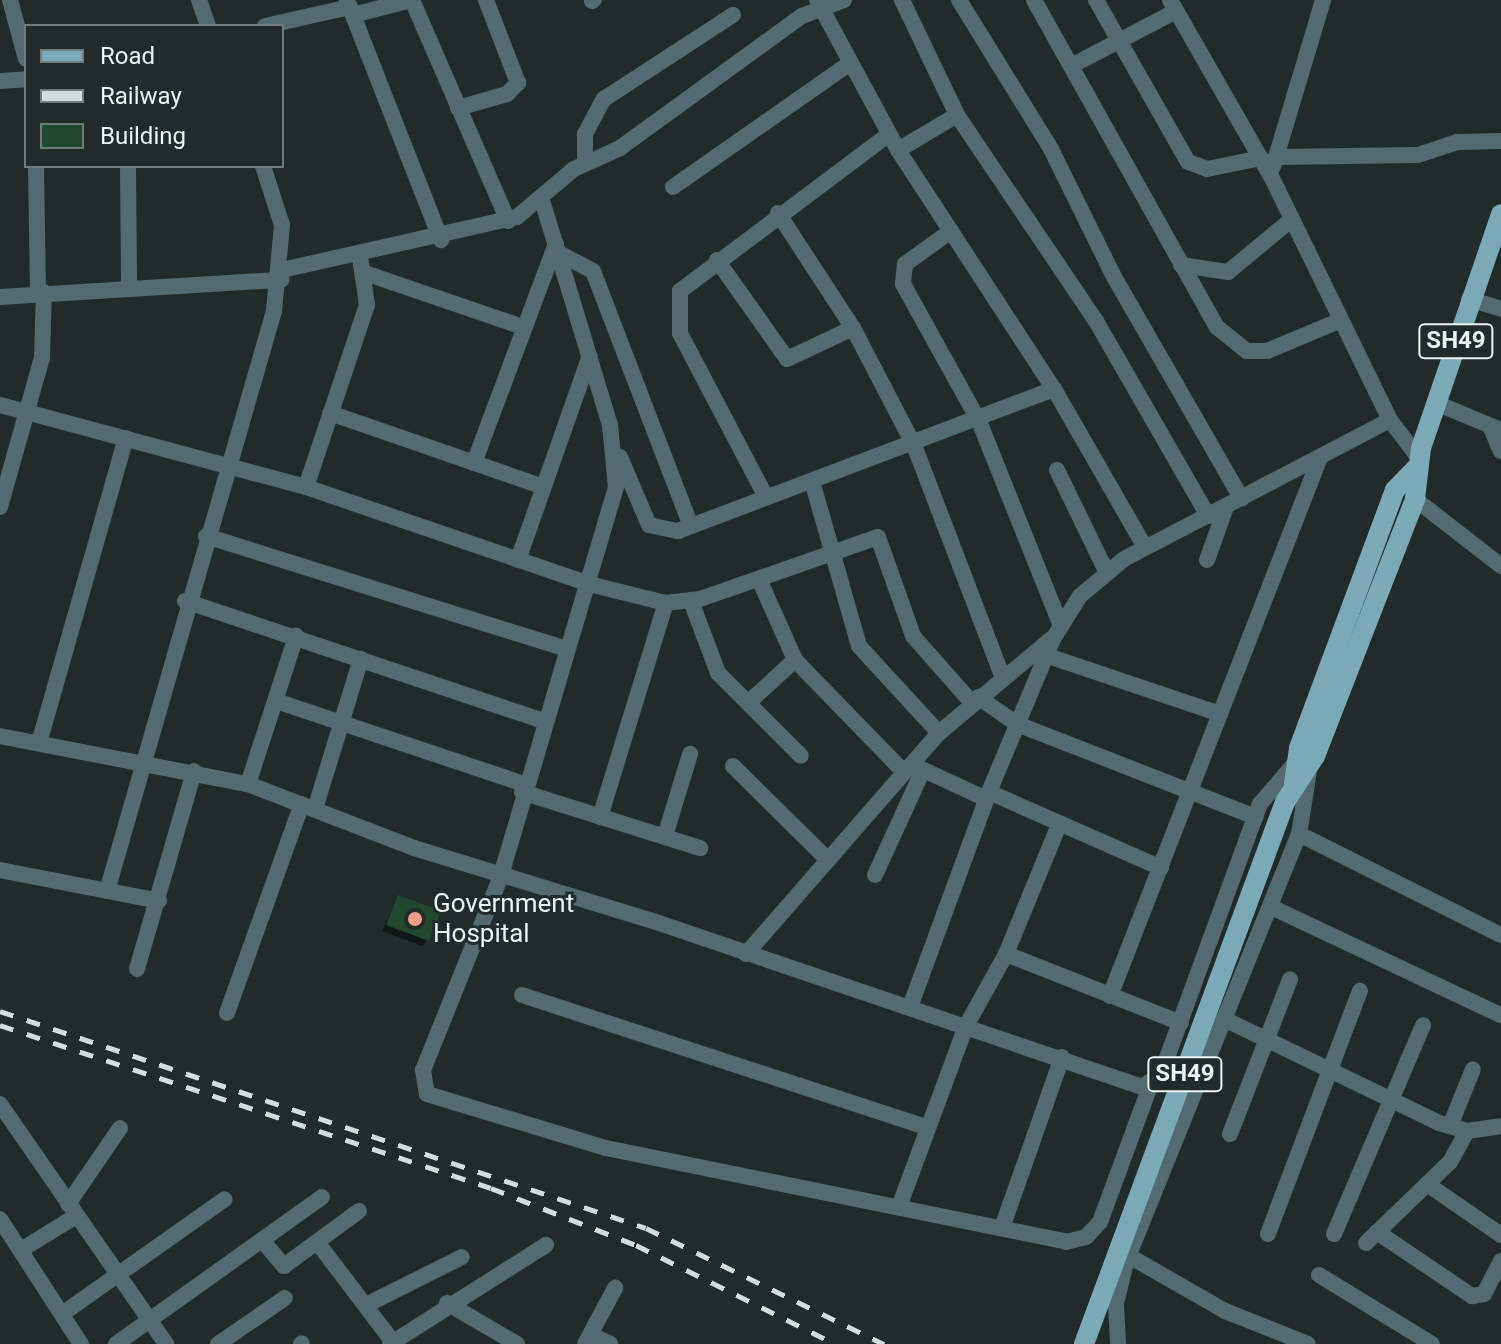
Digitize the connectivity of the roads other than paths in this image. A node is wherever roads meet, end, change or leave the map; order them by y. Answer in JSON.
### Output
{"nodes":[{"id":1,"x":10,"y":0,"type":"edge"},
{"id":2,"x":199,"y":0,"type":"edge"},
{"id":3,"x":412,"y":0,"type":"edge"},
{"id":4,"x":486,"y":0,"type":"edge"},
{"id":5,"x":844,"y":0,"type":"edge"},
{"id":6,"x":902,"y":0,"type":"edge"},
{"id":7,"x":959,"y":0,"type":"edge"},
{"id":8,"x":1034,"y":0,"type":"edge"},
{"id":9,"x":1096,"y":0,"type":"edge"},
{"id":10,"x":1323,"y":0,"type":"edge"},
{"id":11,"x":819,"y":3,"type":"edge"},
{"id":12,"x":1173,"y":6,"type":"edge"},
{"id":13,"x":350,"y":7,"type":"edge"},
{"id":14,"x":733,"y":15,"type":"dead end"},
{"id":15,"x":207,"y":24,"type":"edge"},
{"id":16,"x":274,"y":24,"type":"edge"},
{"id":17,"x":1118,"y":41,"type":"junction"},
{"id":18,"x":24,"y":52,"type":"edge"},
{"id":19,"x":850,"y":63,"type":"junction"},
{"id":20,"x":1071,"y":66,"type":"junction"},
{"id":21,"x":24,"y":79,"type":"edge"},
{"id":22,"x":0,"y":81,"type":"edge"},
{"id":23,"x":458,"y":108,"type":"junction"},
{"id":24,"x":957,"y":115,"type":"junction"},
{"id":25,"x":889,"y":134,"type":"junction"},
{"id":26,"x":1501,"y":141,"type":"edge"},
{"id":27,"x":898,"y":150,"type":"junction"},
{"id":28,"x":1268,"y":157,"type":"junction"},
{"id":29,"x":585,"y":164,"type":"junction"},
{"id":30,"x":36,"y":168,"type":"edge"},
{"id":31,"x":128,"y":168,"type":"edge"},
{"id":32,"x":264,"y":168,"type":"edge"},
{"id":33,"x":673,"y":187,"type":"dead end"},
{"id":34,"x":542,"y":200,"type":"junction"},
{"id":35,"x":778,"y":213,"type":"junction"},
{"id":36,"x":1501,"y":214,"type":"edge"},
{"id":37,"x":1292,"y":219,"type":"junction"},
{"id":38,"x":508,"y":221,"type":"junction"},
{"id":39,"x":951,"y":231,"type":"junction"},
{"id":40,"x":441,"y":240,"type":"junction"},
{"id":41,"x":557,"y":249,"type":"junction"},
{"id":42,"x":360,"y":257,"type":"junction"},
{"id":43,"x":717,"y":260,"type":"junction"},
{"id":44,"x":1181,"y":265,"type":"junction"},
{"id":45,"x":365,"y":273,"type":"junction"},
{"id":46,"x":281,"y":275,"type":"junction"},
{"id":47,"x":129,"y":287,"type":"junction"},
{"id":48,"x":41,"y":292,"type":"junction"},
{"id":49,"x":0,"y":297,"type":"edge"},
{"id":50,"x":1469,"y":299,"type":"junction"},
{"id":51,"x":1501,"y":309,"type":"edge"},
{"id":52,"x":1341,"y":320,"type":"junction"},
{"id":53,"x":520,"y":326,"type":"junction"},
{"id":54,"x":853,"y":328,"type":"junction"},
{"id":55,"x":590,"y":356,"type":"junction"},
{"id":56,"x":1054,"y":389,"type":"junction"},
{"id":57,"x":1436,"y":403,"type":"junction"},
{"id":58,"x":0,"y":405,"type":"edge"},
{"id":59,"x":28,"y":410,"type":"junction"},
{"id":60,"x":330,"y":413,"type":"junction"},
{"id":61,"x":1390,"y":420,"type":"junction"},
{"id":62,"x":979,"y":421,"type":"junction"},
{"id":63,"x":1496,"y":429,"type":"edge"},
{"id":64,"x":126,"y":438,"type":"junction"},
{"id":65,"x":615,"y":445,"type":"junction"},
{"id":66,"x":914,"y":445,"type":"junction"},
{"id":67,"x":1501,"y":451,"type":"edge"},
{"id":68,"x":1319,"y":460,"type":"junction"},
{"id":69,"x":474,"y":463,"type":"junction"},
{"id":70,"x":1416,"y":463,"type":"junction"},
{"id":71,"x":228,"y":465,"type":"junction"},
{"id":72,"x":1057,"y":470,"type":"dead end"},
{"id":73,"x":812,"y":481,"type":"junction"},
{"id":74,"x":541,"y":486,"type":"junction"},
{"id":75,"x":306,"y":487,"type":"junction"},
{"id":76,"x":766,"y":497,"type":"junction"},
{"id":77,"x":1242,"y":499,"type":"junction"},
{"id":78,"x":1415,"y":499,"type":"junction"},
{"id":79,"x":0,"y":507,"type":"edge"},
{"id":80,"x":1226,"y":507,"type":"junction"},
{"id":81,"x":1208,"y":516,"type":"junction"},
{"id":82,"x":691,"y":526,"type":"junction"},
{"id":83,"x":206,"y":536,"type":"junction"},
{"id":84,"x":1145,"y":547,"type":"junction"},
{"id":85,"x":830,"y":551,"type":"junction"},
{"id":86,"x":518,"y":560,"type":"junction"},
{"id":87,"x":1207,"y":560,"type":"dead end"},
{"id":88,"x":1501,"y":566,"type":"edge"},
{"id":89,"x":1106,"y":571,"type":"junction"},
{"id":90,"x":759,"y":579,"type":"junction"},
{"id":91,"x":589,"y":584,"type":"junction"},
{"id":92,"x":185,"y":601,"type":"junction"},
{"id":93,"x":691,"y":601,"type":"junction"},
{"id":94,"x":666,"y":603,"type":"junction"},
{"id":95,"x":1056,"y":632,"type":"junction"},
{"id":96,"x":296,"y":636,"type":"junction"},
{"id":97,"x":566,"y":649,"type":"junction"},
{"id":98,"x":1045,"y":655,"type":"junction"},
{"id":99,"x":361,"y":659,"type":"junction"},
{"id":100,"x":795,"y":660,"type":"junction"},
{"id":101,"x":1002,"y":675,"type":"junction"},
{"id":102,"x":975,"y":700,"type":"junction"},
{"id":103,"x":279,"y":702,"type":"junction"},
{"id":104,"x":748,"y":703,"type":"junction"},
{"id":105,"x":1220,"y":714,"type":"junction"},
{"id":106,"x":543,"y":721,"type":"junction"},
{"id":107,"x":1017,"y":724,"type":"junction"},
{"id":108,"x":342,"y":725,"type":"junction"},
{"id":109,"x":939,"y":733,"type":"junction"},
{"id":110,"x":0,"y":736,"type":"edge"},
{"id":111,"x":39,"y":743,"type":"junction"},
{"id":112,"x":690,"y":754,"type":"dead end"},
{"id":113,"x":801,"y":756,"type":"dead end"},
{"id":114,"x":139,"y":761,"type":"junction"},
{"id":115,"x":733,"y":766,"type":"dead end"},
{"id":116,"x":912,"y":769,"type":"junction"},
{"id":117,"x":194,"y":771,"type":"junction"},
{"id":118,"x":1296,"y":780,"type":"junction"},
{"id":119,"x":248,"y":784,"type":"junction"},
{"id":120,"x":523,"y":788,"type":"junction"},
{"id":121,"x":1189,"y":793,"type":"junction"},
{"id":122,"x":987,"y":795,"type":"junction"},
{"id":123,"x":309,"y":807,"type":"junction"},
{"id":124,"x":600,"y":817,"type":"junction"},
{"id":125,"x":1256,"y":817,"type":"junction"},
{"id":126,"x":1059,"y":825,"type":"junction"},
{"id":127,"x":1299,"y":834,"type":"junction"},
{"id":128,"x":665,"y":836,"type":"junction"},
{"id":129,"x":700,"y":848,"type":"dead end"},
{"id":130,"x":828,"y":860,"type":"junction"},
{"id":131,"x":1161,"y":868,"type":"junction"},
{"id":132,"x":0,"y":870,"type":"edge"},
{"id":133,"x":875,"y":875,"type":"dead end"},
{"id":134,"x":501,"y":876,"type":"junction"},
{"id":135,"x":107,"y":891,"type":"junction"},
{"id":136,"x":159,"y":901,"type":"junction"},
{"id":137,"x":1271,"y":907,"type":"junction"},
{"id":138,"x":1501,"y":935,"type":"edge"},
{"id":139,"x":746,"y":954,"type":"junction"},
{"id":140,"x":1006,"y":954,"type":"junction"},
{"id":141,"x":137,"y":969,"type":"dead end"},
{"id":142,"x":1290,"y":979,"type":"dead end"},
{"id":143,"x":1360,"y":991,"type":"dead end"},
{"id":144,"x":522,"y":995,"type":"dead end"},
{"id":145,"x":1110,"y":996,"type":"junction"},
{"id":146,"x":910,"y":1007,"type":"junction"},
{"id":147,"x":227,"y":1013,"type":"dead end"},
{"id":148,"x":1501,"y":1015,"type":"edge"},
{"id":149,"x":1224,"y":1019,"type":"junction"},
{"id":150,"x":1181,"y":1023,"type":"junction"},
{"id":151,"x":1423,"y":1025,"type":"dead end"},
{"id":152,"x":966,"y":1026,"type":"junction"},
{"id":153,"x":1266,"y":1040,"type":"junction"},
{"id":154,"x":1062,"y":1057,"type":"junction"},
{"id":155,"x":1473,"y":1069,"type":"dead end"},
{"id":156,"x":1333,"y":1073,"type":"junction"},
{"id":157,"x":1150,"y":1086,"type":"junction"},
{"id":158,"x":0,"y":1104,"type":"edge"},
{"id":159,"x":1394,"y":1104,"type":"junction"},
{"id":160,"x":1450,"y":1126,"type":"junction"},
{"id":161,"x":1501,"y":1126,"type":"edge"},
{"id":162,"x":120,"y":1128,"type":"dead end"},
{"id":163,"x":928,"y":1128,"type":"junction"},
{"id":164,"x":1467,"y":1131,"type":"junction"},
{"id":165,"x":1230,"y":1134,"type":"dead end"},
{"id":166,"x":1427,"y":1184,"type":"junction"},
{"id":167,"x":322,"y":1197,"type":"dead end"},
{"id":168,"x":225,"y":1199,"type":"dead end"},
{"id":169,"x":899,"y":1207,"type":"junction"},
{"id":170,"x":72,"y":1210,"type":"junction"},
{"id":171,"x":359,"y":1211,"type":"dead end"},
{"id":172,"x":0,"y":1219,"type":"edge"},
{"id":173,"x":1003,"y":1225,"type":"junction"},
{"id":174,"x":1268,"y":1234,"type":"dead end"},
{"id":175,"x":1334,"y":1234,"type":"dead end"},
{"id":176,"x":1501,"y":1235,"type":"edge"},
{"id":177,"x":262,"y":1240,"type":"junction"},
{"id":178,"x":317,"y":1242,"type":"junction"},
{"id":179,"x":11,"y":1243,"type":"edge"},
{"id":180,"x":546,"y":1245,"type":"dead end"},
{"id":181,"x":1129,"y":1256,"type":"junction"},
{"id":182,"x":462,"y":1257,"type":"dead end"},
{"id":183,"x":1501,"y":1261,"type":"edge"},
{"id":184,"x":116,"y":1273,"type":"junction"},
{"id":185,"x":1319,"y":1275,"type":"dead end"},
{"id":186,"x":615,"y":1288,"type":"dead end"},
{"id":187,"x":285,"y":1298,"type":"dead end"},
{"id":188,"x":447,"y":1303,"type":"junction"},
{"id":189,"x":366,"y":1305,"type":"junction"},
{"id":190,"x":62,"y":1314,"type":"junction"},
{"id":191,"x":149,"y":1320,"type":"junction"},
{"id":192,"x":588,"y":1340,"type":"edge"},
{"id":193,"x":392,"y":1343,"type":"edge"},
{"id":194,"x":81,"y":1344,"type":"edge"},
{"id":195,"x":116,"y":1344,"type":"edge"},
{"id":196,"x":166,"y":1344,"type":"edge"},
{"id":197,"x":218,"y":1344,"type":"edge"},
{"id":198,"x":517,"y":1344,"type":"edge"},
{"id":199,"x":610,"y":1344,"type":"edge"},
{"id":200,"x":1084,"y":1344,"type":"edge"},
{"id":201,"x":1118,"y":1344,"type":"edge"},
{"id":202,"x":1308,"y":1344,"type":"edge"},
{"id":203,"x":1432,"y":1344,"type":"edge"}],
"edges":[{"from":1,"to":18,"type":"street"},
{"from":2,"to":15,"type":"street"},
{"from":3,"to":13,"type":"street"},
{"from":3,"to":23,"type":"street"},
{"from":4,"to":23,"type":"street"},
{"from":5,"to":11,"type":"street"},
{"from":6,"to":24,"type":"street"},
{"from":7,"to":77,"type":"street"},
{"from":8,"to":20,"type":"street"},
{"from":9,"to":17,"type":"street"},
{"from":10,"to":28,"type":"street"},
{"from":11,"to":19,"type":"street"},
{"from":11,"to":29,"type":"street"},
{"from":12,"to":17,"type":"street"},
{"from":12,"to":28,"type":"street"},
{"from":13,"to":16,"type":"street"},
{"from":13,"to":40,"type":"street"},
{"from":14,"to":29,"type":"street"},
{"from":17,"to":20,"type":"street"},
{"from":17,"to":28,"type":"street"},
{"from":19,"to":25,"type":"street"},
{"from":19,"to":33,"type":"street"},
{"from":20,"to":44,"type":"street"},
{"from":21,"to":22,"type":"street"},
{"from":23,"to":38,"type":"street"},
{"from":24,"to":27,"type":"street"},
{"from":24,"to":81,"type":"street"},
{"from":25,"to":27,"type":"street"},
{"from":25,"to":35,"type":"street"},
{"from":26,"to":28,"type":"street"},
{"from":27,"to":39,"type":"street"},
{"from":28,"to":37,"type":"street"},
{"from":29,"to":34,"type":"street"},
{"from":30,"to":48,"type":"street"},
{"from":31,"to":47,"type":"street"},
{"from":32,"to":46,"type":"street"},
{"from":34,"to":38,"type":"street"},
{"from":34,"to":41,"type":"street"},
{"from":35,"to":43,"type":"street"},
{"from":35,"to":54,"type":"street"},
{"from":36,"to":50,"type":"main road","number":"SH49"},
{"from":37,"to":44,"type":"street"},
{"from":37,"to":52,"type":"street"},
{"from":38,"to":40,"type":"street"},
{"from":39,"to":56,"type":"street"},
{"from":39,"to":62,"type":"street"},
{"from":40,"to":42,"type":"street"},
{"from":41,"to":53,"type":"street"},
{"from":41,"to":55,"type":"street"},
{"from":41,"to":82,"type":"street"},
{"from":42,"to":45,"type":"street"},
{"from":42,"to":46,"type":"street"},
{"from":43,"to":54,"type":"street"},
{"from":43,"to":76,"type":"street"},
{"from":44,"to":52,"type":"street"},
{"from":45,"to":53,"type":"street"},
{"from":45,"to":60,"type":"street"},
{"from":46,"to":47,"type":"street"},
{"from":46,"to":71,"type":"street"},
{"from":47,"to":48,"type":"street"},
{"from":48,"to":49,"type":"street"},
{"from":48,"to":59,"type":"street"},
{"from":50,"to":51,"type":"street"},
{"from":50,"to":57,"type":"main road","number":"SH49"},
{"from":52,"to":61,"type":"street"},
{"from":53,"to":69,"type":"street"},
{"from":54,"to":66,"type":"street"},
{"from":55,"to":65,"type":"street"},
{"from":55,"to":74,"type":"street"},
{"from":56,"to":62,"type":"street"},
{"from":56,"to":84,"type":"street"},
{"from":57,"to":63,"type":"street"},
{"from":57,"to":70,"type":"main road","number":"SH49"},
{"from":58,"to":59,"type":"street"},
{"from":59,"to":64,"type":"street"},
{"from":59,"to":79,"type":"street"},
{"from":60,"to":69,"type":"street"},
{"from":60,"to":75,"type":"street"},
{"from":61,"to":68,"type":"street"},
{"from":61,"to":70,"type":"street"},
{"from":62,"to":66,"type":"street"},
{"from":62,"to":95,"type":"street"},
{"from":63,"to":67,"type":"street"},
{"from":64,"to":71,"type":"street"},
{"from":64,"to":111,"type":"street"},
{"from":65,"to":82,"type":"street"},
{"from":65,"to":91,"type":"street"},
{"from":66,"to":73,"type":"street"},
{"from":66,"to":101,"type":"street"},
{"from":68,"to":77,"type":"street"},
{"from":68,"to":105,"type":"street"},
{"from":69,"to":74,"type":"street"},
{"from":70,"to":78,"type":"main road","number":"SH49"},
{"from":70,"to":118,"type":"main road","number":"SH49"},
{"from":71,"to":75,"type":"street"},
{"from":71,"to":83,"type":"street"},
{"from":72,"to":89,"type":"street"},
{"from":73,"to":76,"type":"street"},
{"from":73,"to":85,"type":"street"},
{"from":74,"to":86,"type":"street"},
{"from":75,"to":86,"type":"street"},
{"from":76,"to":82,"type":"street"},
{"from":77,"to":80,"type":"street"},
{"from":78,"to":88,"type":"street"},
{"from":78,"to":118,"type":"main road","number":"SH49"},
{"from":80,"to":81,"type":"street"},
{"from":80,"to":87,"type":"street"},
{"from":81,"to":84,"type":"street"},
{"from":83,"to":92,"type":"street"},
{"from":83,"to":97,"type":"street"},
{"from":84,"to":89,"type":"street"},
{"from":85,"to":90,"type":"street"},
{"from":85,"to":102,"type":"street"},
{"from":85,"to":109,"type":"street"},
{"from":86,"to":91,"type":"street"},
{"from":89,"to":95,"type":"street"},
{"from":90,"to":93,"type":"street"},
{"from":90,"to":100,"type":"street"},
{"from":91,"to":94,"type":"street"},
{"from":91,"to":97,"type":"street"},
{"from":92,"to":96,"type":"street"},
{"from":92,"to":114,"type":"street"},
{"from":93,"to":94,"type":"street"},
{"from":93,"to":104,"type":"street"},
{"from":94,"to":124,"type":"street"},
{"from":95,"to":98,"type":"street"},
{"from":95,"to":101,"type":"street"},
{"from":96,"to":99,"type":"street"},
{"from":96,"to":103,"type":"street"},
{"from":97,"to":106,"type":"street"},
{"from":98,"to":105,"type":"street"},
{"from":98,"to":107,"type":"street"},
{"from":99,"to":106,"type":"street"},
{"from":99,"to":108,"type":"street"},
{"from":100,"to":104,"type":"street"},
{"from":100,"to":116,"type":"street"},
{"from":101,"to":102,"type":"street"},
{"from":102,"to":107,"type":"street"},
{"from":102,"to":109,"type":"street"},
{"from":103,"to":108,"type":"street"},
{"from":103,"to":119,"type":"street"},
{"from":104,"to":113,"type":"street"},
{"from":105,"to":121,"type":"street"},
{"from":106,"to":120,"type":"street"},
{"from":107,"to":121,"type":"street"},
{"from":107,"to":122,"type":"street"},
{"from":108,"to":120,"type":"street"},
{"from":108,"to":123,"type":"street"},
{"from":109,"to":116,"type":"street"},
{"from":110,"to":111,"type":"street"},
{"from":111,"to":114,"type":"street"},
{"from":112,"to":128,"type":"street"},
{"from":114,"to":117,"type":"street"},
{"from":114,"to":135,"type":"street"},
{"from":115,"to":130,"type":"street"},
{"from":116,"to":122,"type":"street"},
{"from":116,"to":130,"type":"street"},
{"from":116,"to":133,"type":"street"},
{"from":117,"to":119,"type":"street"},
{"from":117,"to":136,"type":"street"},
{"from":118,"to":125,"type":"street"},
{"from":118,"to":127,"type":"street"},
{"from":118,"to":200,"type":"main road","number":"SH49"},
{"from":119,"to":123,"type":"street"},
{"from":120,"to":124,"type":"street"},
{"from":120,"to":134,"type":"street"},
{"from":121,"to":125,"type":"street"},
{"from":121,"to":131,"type":"street"},
{"from":122,"to":126,"type":"street"},
{"from":122,"to":146,"type":"street"},
{"from":123,"to":134,"type":"street"},
{"from":123,"to":147,"type":"street"},
{"from":124,"to":128,"type":"street"},
{"from":125,"to":150,"type":"street"},
{"from":126,"to":131,"type":"street"},
{"from":126,"to":140,"type":"street"},
{"from":127,"to":137,"type":"street"},
{"from":127,"to":138,"type":"street"},
{"from":128,"to":129,"type":"street"},
{"from":130,"to":139,"type":"street"},
{"from":131,"to":145,"type":"street"},
{"from":132,"to":135,"type":"street"},
{"from":134,"to":139,"type":"street"},
{"from":134,"to":169,"type":"street"},
{"from":135,"to":136,"type":"street"},
{"from":136,"to":141,"type":"street"},
{"from":137,"to":148,"type":"street"},
{"from":137,"to":149,"type":"street"},
{"from":139,"to":146,"type":"street"},
{"from":140,"to":145,"type":"street"},
{"from":140,"to":152,"type":"street"},
{"from":142,"to":153,"type":"street"},
{"from":143,"to":156,"type":"street"},
{"from":144,"to":163,"type":"street"},
{"from":145,"to":150,"type":"street"},
{"from":146,"to":152,"type":"street"},
{"from":149,"to":153,"type":"street"},
{"from":149,"to":181,"type":"street"},
{"from":150,"to":157,"type":"street"},
{"from":151,"to":159,"type":"street"},
{"from":152,"to":154,"type":"street"},
{"from":152,"to":163,"type":"street"},
{"from":153,"to":156,"type":"street"},
{"from":153,"to":165,"type":"street"},
{"from":154,"to":157,"type":"street"},
{"from":154,"to":173,"type":"street"},
{"from":155,"to":160,"type":"street"},
{"from":156,"to":159,"type":"street"},
{"from":156,"to":174,"type":"street"},
{"from":157,"to":173,"type":"street"},
{"from":158,"to":170,"type":"street"},
{"from":159,"to":160,"type":"street"},
{"from":159,"to":175,"type":"street"},
{"from":160,"to":164,"type":"street"},
{"from":161,"to":164,"type":"street"},
{"from":162,"to":170,"type":"street"},
{"from":163,"to":169,"type":"street"},
{"from":164,"to":166,"type":"street"},
{"from":166,"to":176,"type":"street"},
{"from":166,"to":183,"type":"street"},
{"from":167,"to":177,"type":"street"},
{"from":168,"to":184,"type":"street"},
{"from":169,"to":173,"type":"street"},
{"from":170,"to":179,"type":"street"},
{"from":170,"to":184,"type":"street"},
{"from":171,"to":178,"type":"street"},
{"from":172,"to":179,"type":"street"},
{"from":177,"to":178,"type":"street"},
{"from":177,"to":191,"type":"street"},
{"from":178,"to":189,"type":"street"},
{"from":179,"to":190,"type":"street"},
{"from":180,"to":188,"type":"street"},
{"from":181,"to":201,"type":"street"},
{"from":181,"to":202,"type":"street"},
{"from":182,"to":189,"type":"street"},
{"from":184,"to":190,"type":"street"},
{"from":184,"to":191,"type":"street"},
{"from":185,"to":203,"type":"street"},
{"from":186,"to":192,"type":"street"},
{"from":187,"to":197,"type":"street"},
{"from":188,"to":193,"type":"street"},
{"from":188,"to":198,"type":"street"},
{"from":189,"to":193,"type":"street"},
{"from":190,"to":194,"type":"street"},
{"from":191,"to":195,"type":"street"},
{"from":191,"to":196,"type":"street"},
{"from":192,"to":199,"type":"street"}]}
